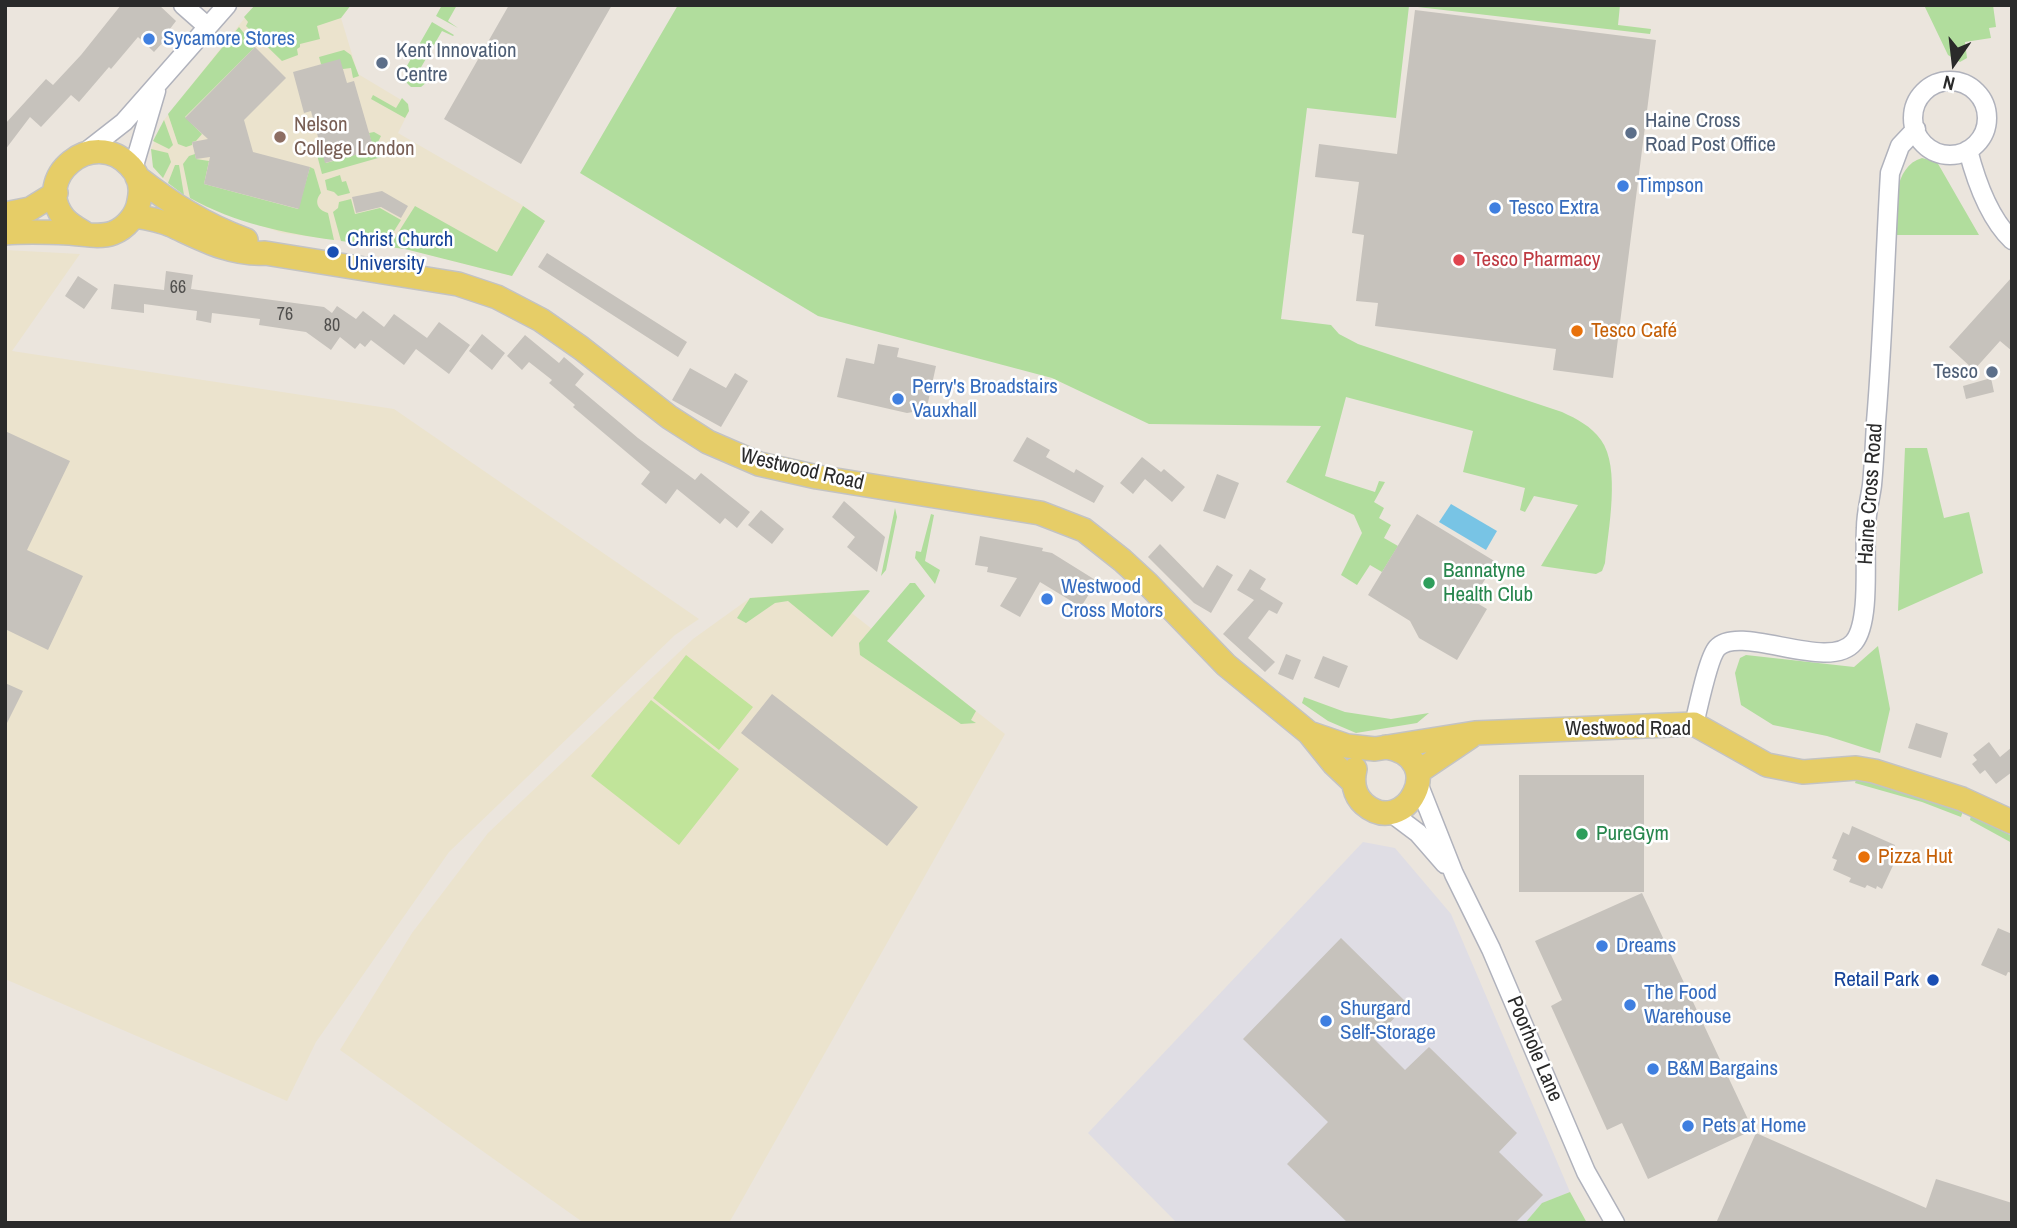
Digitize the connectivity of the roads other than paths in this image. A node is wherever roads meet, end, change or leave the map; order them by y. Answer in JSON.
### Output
{"nodes":[{"id":1,"x":183,"y":5,"type":"edge"},
{"id":2,"x":227,"y":5,"type":"edge"},
{"id":3,"x":208,"y":27,"type":"junction"},
{"id":4,"x":157,"y":88,"type":"junction"},
{"id":5,"x":1916,"y":130,"type":"junction"},
{"id":6,"x":1968,"y":150,"type":"junction"},
{"id":7,"x":83,"y":154,"type":"junction"},
{"id":8,"x":135,"y":173,"type":"junction"},
{"id":9,"x":55,"y":193,"type":"junction"},
{"id":10,"x":5,"y":214,"type":"edge"},
{"id":11,"x":134,"y":216,"type":"junction"},
{"id":12,"x":5,"y":233,"type":"edge"},
{"id":13,"x":86,"y":234,"type":"junction"},
{"id":14,"x":2012,"y":240,"type":"edge"},
{"id":15,"x":265,"y":253,"type":"junction"},
{"id":16,"x":1694,"y":724,"type":"junction"},
{"id":17,"x":1309,"y":733,"type":"junction"},
{"id":18,"x":1475,"y":733,"type":"junction"},
{"id":19,"x":1380,"y":748,"type":"junction"},
{"id":20,"x":1418,"y":777,"type":"junction"},
{"id":21,"x":1353,"y":782,"type":"junction"},
{"id":22,"x":1390,"y":812,"type":"junction"},
{"id":23,"x":2012,"y":822,"type":"edge"},
{"id":24,"x":1454,"y":874,"type":"junction"},
{"id":25,"x":1615,"y":1223,"type":"edge"}],
"edges":[{"from":1,"to":3,"type":"street"},
{"from":2,"to":3,"type":"street"},
{"from":3,"to":4,"type":"street"},
{"from":4,"to":7,"type":"street"},
{"from":4,"to":8,"type":"street"},
{"from":5,"to":6,"type":"street"},
{"from":5,"to":6,"type":"street"},
{"from":5,"to":16,"type":"street","name":"Haine Cross Road"},
{"from":6,"to":14,"type":"street"},
{"from":7,"to":8,"type":"main road"},
{"from":7,"to":9,"type":"main road"},
{"from":8,"to":11,"type":"main road"},
{"from":8,"to":15,"type":"main road"},
{"from":9,"to":10,"type":"main road"},
{"from":9,"to":13,"type":"main road"},
{"from":11,"to":13,"type":"main road"},
{"from":11,"to":15,"type":"main road","name":"Westwood Road"},
{"from":12,"to":13,"type":"main road"},
{"from":15,"to":17,"type":"main road","name":"Westwood Road"},
{"from":16,"to":18,"type":"main road","name":"Westwood Road"},
{"from":16,"to":23,"type":"main road","name":"Westwood Road"},
{"from":17,"to":19,"type":"main road","name":"Westwood Road"},
{"from":17,"to":21,"type":"main road","name":"Westwood Road"},
{"from":18,"to":19,"type":"main road","name":"Westwood Road"},
{"from":18,"to":20,"type":"main road"},
{"from":19,"to":20,"type":"main road","name":"Westwood Road"},
{"from":19,"to":21,"type":"main road"},
{"from":20,"to":22,"type":"main road"},
{"from":20,"to":24,"type":"street","name":"Poorhole Lane"},
{"from":21,"to":22,"type":"main road","name":"Westwood Road"},
{"from":22,"to":24,"type":"street","name":"Poorhole Lane"},
{"from":24,"to":25,"type":"street","name":"Poorhole Lane"}]}
